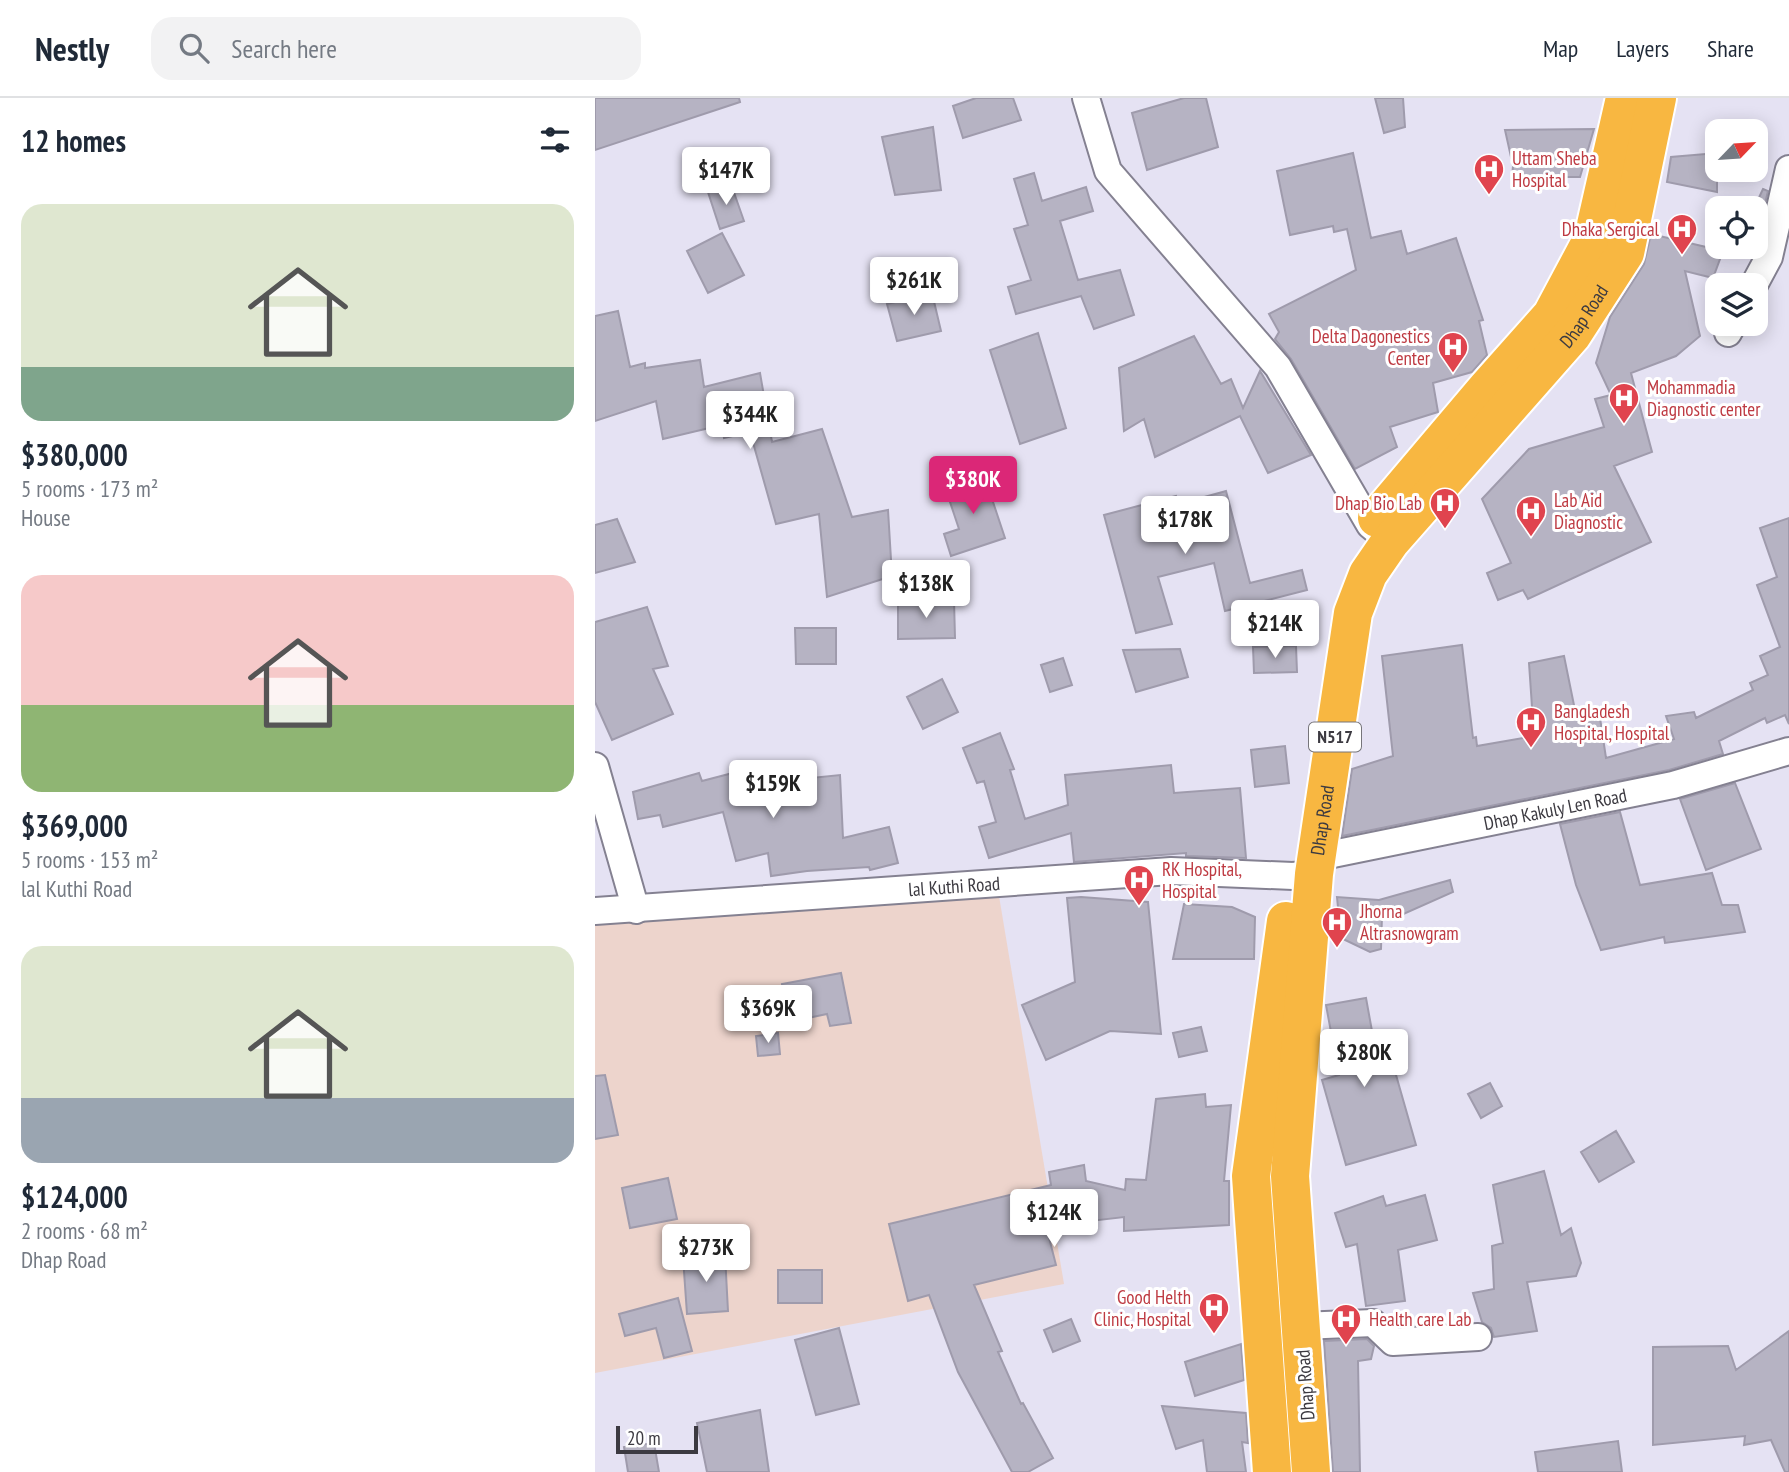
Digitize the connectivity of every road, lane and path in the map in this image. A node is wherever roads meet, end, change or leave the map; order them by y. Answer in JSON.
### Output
{"nodes":[{"id":1,"x":1086,"y":98,"type":"edge"},
{"id":2,"x":1625,"y":98,"type":"edge"},
{"id":3,"x":1657,"y":98,"type":"edge"},
{"id":4,"x":1789,"y":169,"type":"edge"},
{"id":5,"x":1779,"y":260,"type":"edge"},
{"id":6,"x":1766,"y":273,"type":"edge"},
{"id":7,"x":1380,"y":533,"type":"junction"},
{"id":8,"x":1789,"y":751,"type":"edge"},
{"id":9,"x":595,"y":765,"type":"edge"},
{"id":10,"x":1308,"y":869,"type":"junction"},
{"id":11,"x":636,"y":910,"type":"junction"},
{"id":12,"x":595,"y":911,"type":"edge"},
{"id":13,"x":1301,"y":1326,"type":"junction"},
{"id":14,"x":1478,"y":1337,"type":"dead end"},
{"id":15,"x":1272,"y":1472,"type":"edge"},
{"id":16,"x":1311,"y":1472,"type":"edge"}],
"edges":[{"from":1,"to":7,"type":"street"},
{"from":2,"to":7,"type":"highway","name":"Dhap Road","number":"N517"},
{"from":3,"to":7,"type":"highway","name":"Dhap Road","number":"N517"},
{"from":4,"to":5,"type":"street"},
{"from":5,"to":6,"type":"street"},
{"from":7,"to":10,"type":"highway","name":"Dhap Road","number":"N517"},
{"from":8,"to":10,"type":"street","name":"Dhap Kakuly Len Road"},
{"from":9,"to":11,"type":"street"},
{"from":10,"to":11,"type":"street","name":"lal Kuthi Road"},
{"from":10,"to":13,"type":"highway","name":"Dhap Road","number":"N517"},
{"from":10,"to":15,"type":"highway","name":"Dhap Road","number":"N517"},
{"from":11,"to":12,"type":"street","name":"lal Kuthi Road"},
{"from":13,"to":14,"type":"street"},
{"from":13,"to":16,"type":"highway","name":"Dhap Road","number":"N517"}]}
